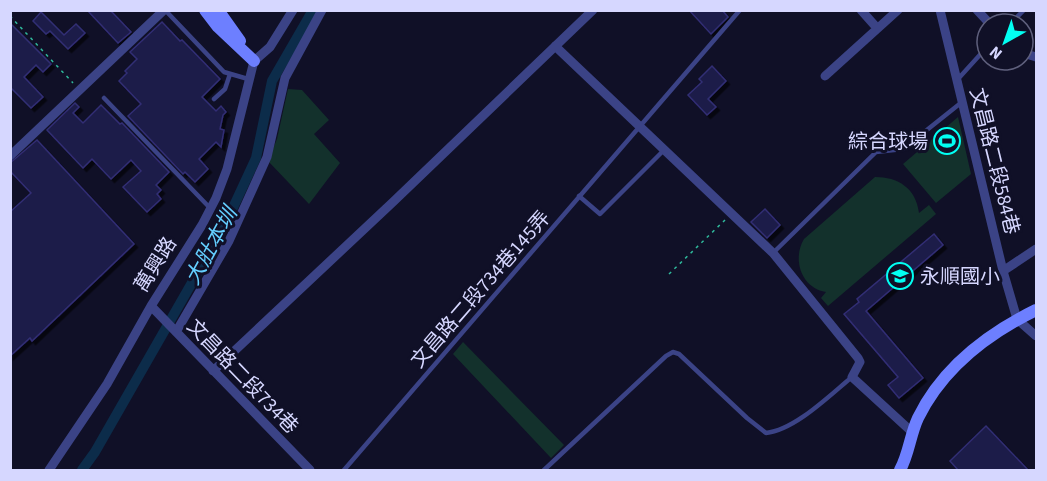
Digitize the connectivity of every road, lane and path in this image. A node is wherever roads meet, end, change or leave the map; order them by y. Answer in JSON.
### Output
{"nodes":[{"id":1,"x":164,"y":10,"type":"edge"},
{"id":2,"x":204,"y":10,"type":"edge"},
{"id":3,"x":218,"y":10,"type":"edge"},
{"id":4,"x":293,"y":10,"type":"edge"},
{"id":5,"x":321,"y":10,"type":"edge"},
{"id":6,"x":593,"y":10,"type":"edge"},
{"id":7,"x":740,"y":10,"type":"edge"},
{"id":8,"x":861,"y":10,"type":"edge"},
{"id":9,"x":898,"y":10,"type":"edge"},
{"id":10,"x":940,"y":10,"type":"edge"},
{"id":11,"x":10,"y":16,"type":"edge"},
{"id":12,"x":877,"y":28,"type":"junction"},
{"id":13,"x":555,"y":46,"type":"junction"},
{"id":14,"x":975,"y":60,"type":"edge"},
{"id":15,"x":254,"y":61,"type":"junction"},
{"id":16,"x":230,"y":74,"type":"junction"},
{"id":17,"x":825,"y":76,"type":"dead end"},
{"id":18,"x":248,"y":79,"type":"junction"},
{"id":19,"x":957,"y":80,"type":"junction"},
{"id":20,"x":80,"y":90,"type":"junction"},
{"id":21,"x":104,"y":98,"type":"dead end"},
{"id":22,"x":214,"y":99,"type":"dead end"},
{"id":23,"x":962,"y":102,"type":"junction"},
{"id":24,"x":639,"y":127,"type":"junction"},
{"id":25,"x":664,"y":150,"type":"junction"},
{"id":26,"x":10,"y":156,"type":"edge"},
{"id":27,"x":579,"y":196,"type":"junction"},
{"id":28,"x":211,"y":209,"type":"junction"},
{"id":29,"x":731,"y":214,"type":"junction"},
{"id":30,"x":1036,"y":249,"type":"edge"},
{"id":31,"x":773,"y":253,"type":"junction"},
{"id":32,"x":1003,"y":271,"type":"junction"},
{"id":33,"x":669,"y":274,"type":"dead end"},
{"id":34,"x":151,"y":306,"type":"junction"},
{"id":35,"x":1036,"y":310,"type":"edge"},
{"id":36,"x":1017,"y":319,"type":"junction"},
{"id":37,"x":176,"y":332,"type":"junction"},
{"id":38,"x":1036,"y":336,"type":"edge"},
{"id":39,"x":213,"y":371,"type":"junction"},
{"id":40,"x":852,"y":377,"type":"junction"},
{"id":41,"x":912,"y":432,"type":"junction"},
{"id":42,"x":49,"y":471,"type":"edge"},
{"id":43,"x":310,"y":471,"type":"edge"},
{"id":44,"x":344,"y":471,"type":"edge"},
{"id":45,"x":544,"y":471,"type":"edge"},
{"id":46,"x":900,"y":471,"type":"edge"}],
"edges":[{"from":1,"to":16,"type":"lane"},
{"from":1,"to":20,"type":"street"},
{"from":2,"to":15,"type":"street"},
{"from":3,"to":15,"type":"street"},
{"from":4,"to":15,"type":"street"},
{"from":5,"to":37,"type":"street"},
{"from":6,"to":13,"type":"street"},
{"from":7,"to":24,"type":"lane","name":"文昌路二段734巷145弄"},
{"from":8,"to":12,"type":"street"},
{"from":9,"to":12,"type":"street"},
{"from":10,"to":19,"type":"street","name":"文昌路二段584巷"},
{"from":11,"to":20,"type":"path"},
{"from":12,"to":17,"type":"street"},
{"from":13,"to":24,"type":"street"},
{"from":13,"to":39,"type":"street"},
{"from":14,"to":19,"type":"lane"},
{"from":15,"to":18,"type":"street","name":"萬興路"},
{"from":16,"to":18,"type":"lane"},
{"from":16,"to":22,"type":"lane"},
{"from":18,"to":28,"type":"street","name":"萬興路"},
{"from":19,"to":23,"type":"street","name":"文昌路二段584巷"},
{"from":20,"to":26,"type":"street"},
{"from":21,"to":28,"type":"lane"},
{"from":23,"to":31,"type":"lane"},
{"from":23,"to":32,"type":"street","name":"文昌路二段584巷"},
{"from":24,"to":25,"type":"street"},
{"from":24,"to":27,"type":"lane","name":"文昌路二段734巷145弄"},
{"from":25,"to":27,"type":"lane"},
{"from":25,"to":29,"type":"street"},
{"from":27,"to":44,"type":"lane","name":"文昌路二段734巷145弄"},
{"from":28,"to":34,"type":"street","name":"萬興路"},
{"from":29,"to":31,"type":"street"},
{"from":29,"to":33,"type":"path"},
{"from":30,"to":32,"type":"street"},
{"from":31,"to":40,"type":"street"},
{"from":32,"to":36,"type":"street","name":"文昌路二段584巷"},
{"from":34,"to":37,"type":"street","name":"文昌路二段734巷"},
{"from":34,"to":42,"type":"street","name":"萬興路"},
{"from":35,"to":36,"type":"street"},
{"from":36,"to":38,"type":"street"},
{"from":36,"to":41,"type":"street"},
{"from":37,"to":39,"type":"street","name":"文昌路二段734巷"},
{"from":39,"to":43,"type":"street","name":"文昌路二段734巷"},
{"from":40,"to":41,"type":"street"},
{"from":40,"to":45,"type":"lane"},
{"from":41,"to":46,"type":"street"}]}
